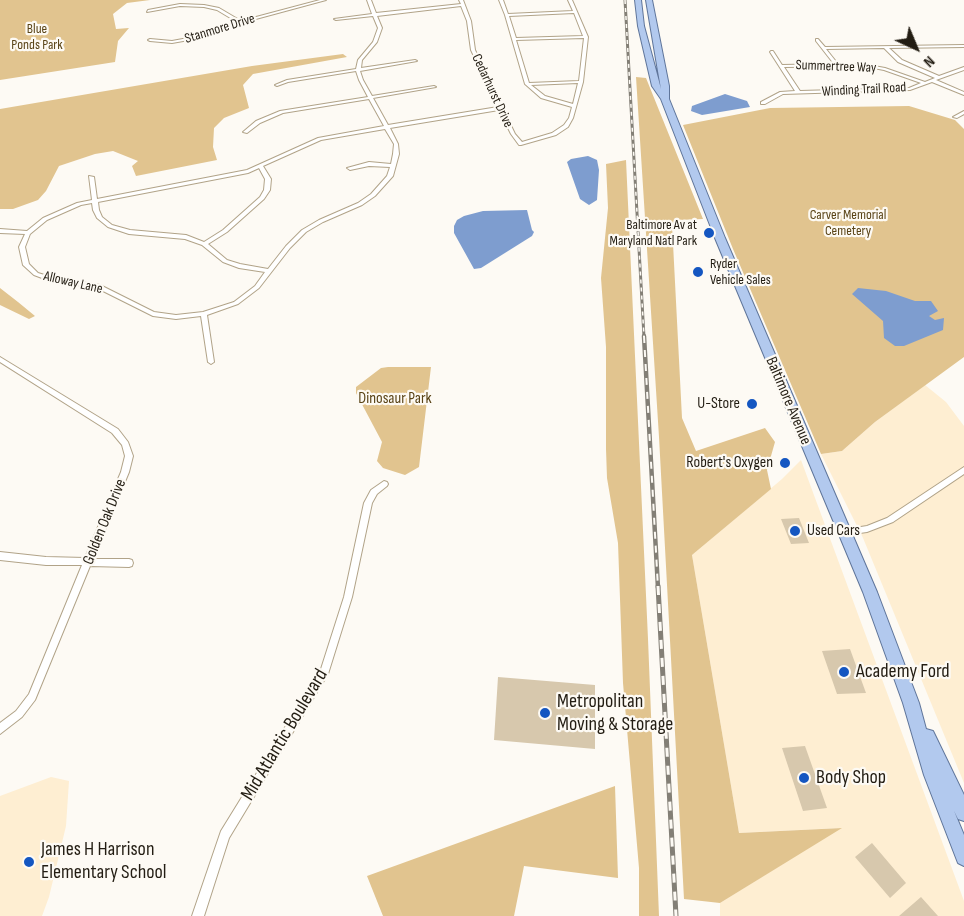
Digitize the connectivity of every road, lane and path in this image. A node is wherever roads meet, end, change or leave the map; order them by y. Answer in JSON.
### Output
{"nodes":[{"id":1,"x":318,"y":0,"type":"edge"},
{"id":2,"x":324,"y":0,"type":"edge"},
{"id":3,"x":369,"y":0,"type":"edge"},
{"id":4,"x":501,"y":0,"type":"edge"},
{"id":5,"x":565,"y":0,"type":"edge"},
{"id":6,"x":570,"y":0,"type":"edge"},
{"id":7,"x":638,"y":0,"type":"edge"},
{"id":8,"x":649,"y":0,"type":"edge"},
{"id":9,"x":461,"y":2,"type":"edge"},
{"id":10,"x":148,"y":11,"type":"dead end"},
{"id":11,"x":575,"y":12,"type":"junction"},
{"id":12,"x":507,"y":15,"type":"junction"},
{"id":13,"x":375,"y":16,"type":"junction"},
{"id":14,"x":336,"y":19,"type":"dead end"},
{"id":15,"x":240,"y":22,"type":"junction"},
{"id":16,"x":586,"y":37,"type":"junction"},
{"id":17,"x":514,"y":39,"type":"junction"},
{"id":18,"x":150,"y":40,"type":"dead end"},
{"id":19,"x":817,"y":40,"type":"dead end"},
{"id":20,"x":964,"y":46,"type":"edge"},
{"id":21,"x":885,"y":47,"type":"junction"},
{"id":22,"x":824,"y":48,"type":"junction"},
{"id":23,"x":772,"y":52,"type":"dead end"},
{"id":24,"x":415,"y":61,"type":"dead end"},
{"id":25,"x":836,"y":64,"type":"junction"},
{"id":26,"x":781,"y":66,"type":"junction"},
{"id":27,"x":964,"y":68,"type":"edge"},
{"id":28,"x":358,"y":70,"type":"junction"},
{"id":29,"x":937,"y":77,"type":"junction"},
{"id":30,"x":931,"y":80,"type":"junction"},
{"id":31,"x":581,"y":82,"type":"junction"},
{"id":32,"x":924,"y":83,"type":"junction"},
{"id":33,"x":527,"y":84,"type":"junction"},
{"id":34,"x":277,"y":85,"type":"dead end"},
{"id":35,"x":434,"y":87,"type":"dead end"},
{"id":36,"x":798,"y":93,"type":"junction"},
{"id":37,"x":964,"y":94,"type":"edge"},
{"id":38,"x":370,"y":97,"type":"junction"},
{"id":39,"x":665,"y":99,"type":"junction"},
{"id":40,"x":763,"y":103,"type":"dead end"},
{"id":41,"x":575,"y":106,"type":"junction"},
{"id":42,"x":500,"y":108,"type":"junction"},
{"id":43,"x":964,"y":112,"type":"edge"},
{"id":44,"x":955,"y":117,"type":"dead end"},
{"id":45,"x":387,"y":127,"type":"junction"},
{"id":46,"x":245,"y":132,"type":"dead end"},
{"id":47,"x":393,"y":166,"type":"junction"},
{"id":48,"x":261,"y":167,"type":"junction"},
{"id":49,"x":350,"y":168,"type":"dead end"},
{"id":50,"x":91,"y":177,"type":"dead end"},
{"id":51,"x":94,"y":200,"type":"junction"},
{"id":52,"x":0,"y":231,"type":"edge"},
{"id":53,"x":28,"y":233,"type":"junction"},
{"id":54,"x":204,"y":243,"type":"junction"},
{"id":55,"x":268,"y":272,"type":"junction"},
{"id":56,"x":204,"y":314,"type":"junction"},
{"id":57,"x":0,"y":359,"type":"edge"},
{"id":58,"x":211,"y":362,"type":"dead end"},
{"id":59,"x":964,"y":470,"type":"edge"},
{"id":60,"x":384,"y":484,"type":"dead end"},
{"id":61,"x":845,"y":532,"type":"junction"},
{"id":62,"x":0,"y":556,"type":"edge"},
{"id":63,"x":88,"y":563,"type":"junction"},
{"id":64,"x":129,"y":563,"type":"dead end"},
{"id":65,"x":911,"y":703,"type":"junction"},
{"id":66,"x":0,"y":729,"type":"edge"},
{"id":67,"x":964,"y":813,"type":"edge"},
{"id":68,"x":964,"y":857,"type":"edge"},
{"id":69,"x":198,"y":916,"type":"edge"}],
"edges":[{"from":1,"to":2,"type":"street","name":"Stanmore Drive"},
{"from":1,"to":15,"type":"street","name":"Stanmore Drive"},
{"from":3,"to":13,"type":"street"},
{"from":4,"to":12,"type":"street"},
{"from":5,"to":11,"type":"street"},
{"from":6,"to":11,"type":"street"},
{"from":7,"to":39,"type":"main road","name":"Baltimore Avenue"},
{"from":8,"to":39,"type":"main road","name":"Baltimore Avenue"},
{"from":9,"to":13,"type":"street"},
{"from":9,"to":42,"type":"street","name":"Cedarhurst Drive"},
{"from":10,"to":15,"type":"street"},
{"from":11,"to":12,"type":"street"},
{"from":11,"to":16,"type":"street"},
{"from":12,"to":17,"type":"street"},
{"from":13,"to":14,"type":"street"},
{"from":13,"to":28,"type":"street"},
{"from":15,"to":18,"type":"street","name":"Stanmore Drive"},
{"from":16,"to":17,"type":"street"},
{"from":16,"to":31,"type":"street"},
{"from":17,"to":33,"type":"street"},
{"from":19,"to":22,"type":"street"},
{"from":20,"to":21,"type":"street"},
{"from":21,"to":22,"type":"street"},
{"from":21,"to":29,"type":"street"},
{"from":22,"to":25,"type":"street"},
{"from":23,"to":26,"type":"street"},
{"from":24,"to":28,"type":"street"},
{"from":25,"to":26,"type":"street","name":"Summertree Way"},
{"from":25,"to":32,"type":"street","name":"Summertree Way"},
{"from":26,"to":36,"type":"street"},
{"from":27,"to":29,"type":"street","name":"Winding Trail Road"},
{"from":28,"to":34,"type":"street"},
{"from":28,"to":38,"type":"street"},
{"from":29,"to":30,"type":"street","name":"Winding Trail Road"},
{"from":30,"to":32,"type":"street","name":"Winding Trail Road"},
{"from":30,"to":37,"type":"street"},
{"from":31,"to":33,"type":"street"},
{"from":31,"to":41,"type":"street"},
{"from":32,"to":36,"type":"street","name":"Winding Trail Road"},
{"from":33,"to":41,"type":"street"},
{"from":35,"to":38,"type":"street"},
{"from":36,"to":40,"type":"street","name":"Winding Trail Road"},
{"from":38,"to":45,"type":"street"},
{"from":38,"to":46,"type":"street"},
{"from":39,"to":61,"type":"main road","name":"Baltimore Avenue"},
{"from":41,"to":42,"type":"street","name":"Cedarhurst Drive"},
{"from":42,"to":45,"type":"street"},
{"from":43,"to":44,"type":"street"},
{"from":45,"to":47,"type":"street"},
{"from":45,"to":48,"type":"street"},
{"from":47,"to":49,"type":"street"},
{"from":47,"to":55,"type":"street","name":"Alloway Lane"},
{"from":48,"to":51,"type":"street"},
{"from":48,"to":54,"type":"street"},
{"from":50,"to":51,"type":"street"},
{"from":51,"to":53,"type":"street"},
{"from":51,"to":54,"type":"street"},
{"from":52,"to":53,"type":"street"},
{"from":53,"to":56,"type":"street","name":"Alloway Lane"},
{"from":54,"to":55,"type":"street"},
{"from":55,"to":56,"type":"street","name":"Alloway Lane"},
{"from":56,"to":58,"type":"street"},
{"from":57,"to":63,"type":"street","name":"Golden Oak Drive"},
{"from":59,"to":61,"type":"street"},
{"from":60,"to":69,"type":"street","name":"Mid Atlantic Boulevard"},
{"from":61,"to":65,"type":"main road","name":"Baltimore Avenue"},
{"from":62,"to":63,"type":"street"},
{"from":63,"to":64,"type":"street"},
{"from":63,"to":66,"type":"street","name":"Golden Oak Drive"},
{"from":65,"to":67,"type":"main road","name":"Baltimore Avenue"},
{"from":65,"to":68,"type":"main road","name":"Baltimore Avenue"}]}
